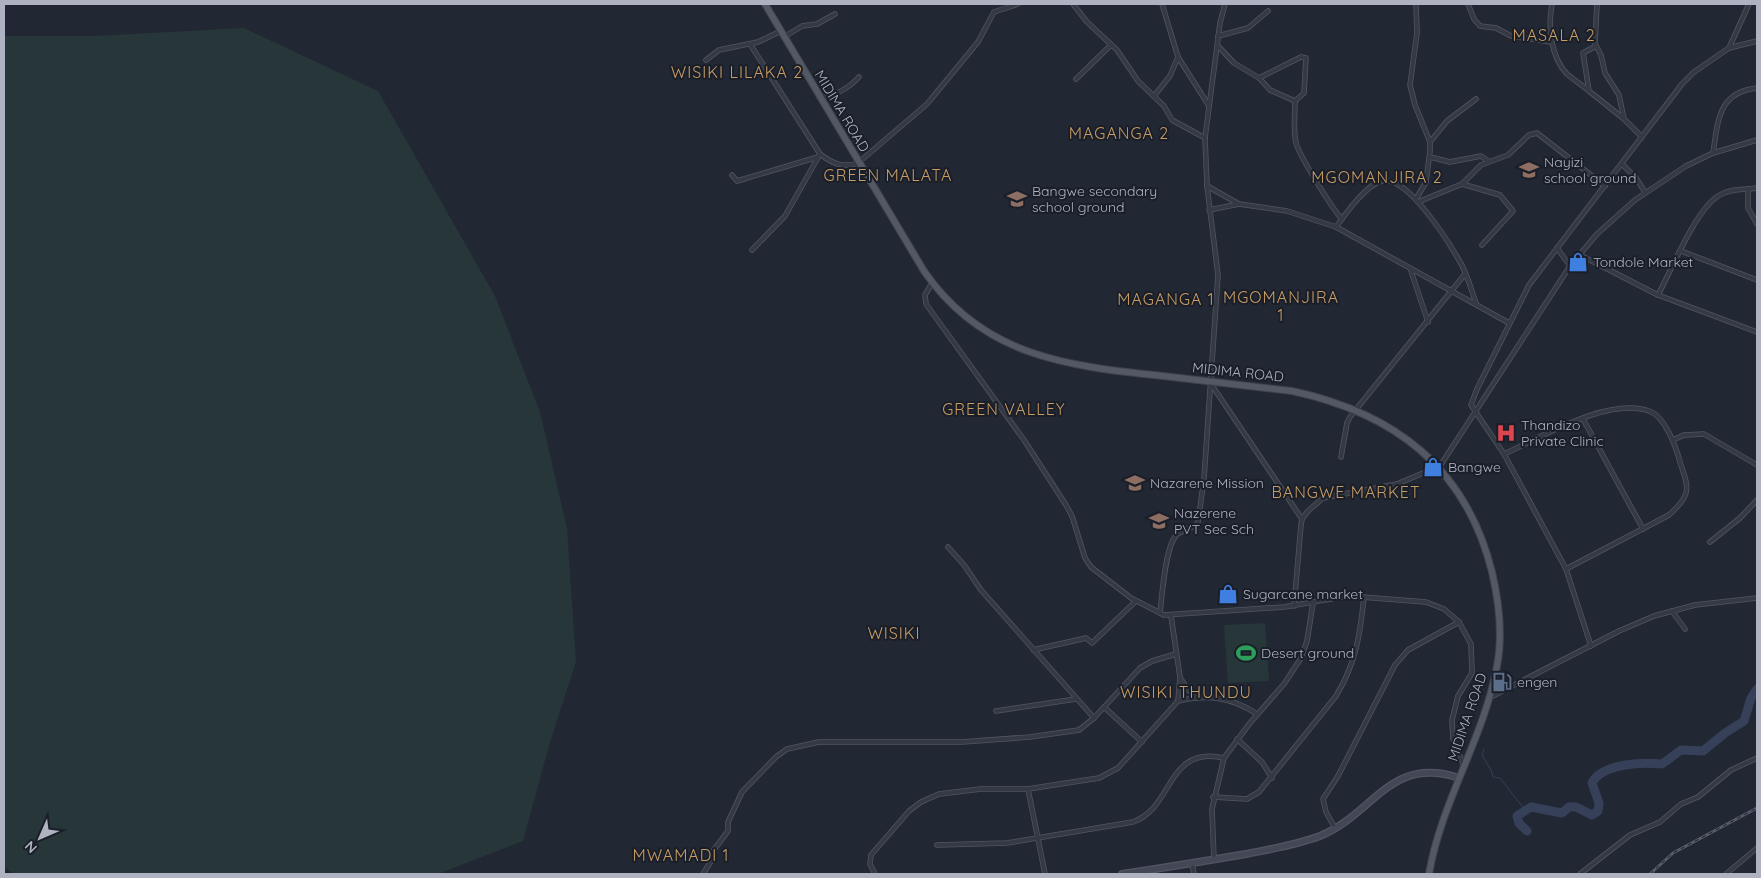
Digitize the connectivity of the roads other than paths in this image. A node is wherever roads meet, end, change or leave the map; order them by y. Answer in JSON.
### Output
{"nodes":[{"id":1,"x":766,"y":4,"type":"edge"},
{"id":2,"x":1018,"y":4,"type":"edge"},
{"id":3,"x":1073,"y":4,"type":"edge"},
{"id":4,"x":1162,"y":4,"type":"edge"},
{"id":5,"x":1225,"y":4,"type":"edge"},
{"id":6,"x":1416,"y":4,"type":"edge"},
{"id":7,"x":1468,"y":4,"type":"edge"},
{"id":8,"x":1552,"y":4,"type":"edge"},
{"id":9,"x":1597,"y":4,"type":"edge"},
{"id":10,"x":1749,"y":4,"type":"edge"},
{"id":11,"x":1268,"y":11,"type":"dead end"},
{"id":12,"x":835,"y":14,"type":"dead end"},
{"id":13,"x":783,"y":34,"type":"junction"},
{"id":14,"x":1218,"y":36,"type":"junction"},
{"id":15,"x":1757,"y":41,"type":"edge"},
{"id":16,"x":1551,"y":42,"type":"junction"},
{"id":17,"x":750,"y":44,"type":"junction"},
{"id":18,"x":1111,"y":46,"type":"junction"},
{"id":19,"x":1218,"y":46,"type":"junction"},
{"id":20,"x":1596,"y":46,"type":"junction"},
{"id":21,"x":1728,"y":48,"type":"junction"},
{"id":22,"x":1178,"y":57,"type":"junction"},
{"id":23,"x":706,"y":60,"type":"dead end"},
{"id":24,"x":859,"y":77,"type":"dead end"},
{"id":25,"x":1259,"y":78,"type":"junction"},
{"id":26,"x":1076,"y":79,"type":"dead end"},
{"id":27,"x":1757,"y":88,"type":"edge"},
{"id":28,"x":1589,"y":91,"type":"junction"},
{"id":29,"x":1154,"y":96,"type":"junction"},
{"id":30,"x":820,"y":97,"type":"junction"},
{"id":31,"x":1476,"y":99,"type":"dead end"},
{"id":32,"x":1295,"y":101,"type":"junction"},
{"id":33,"x":1209,"y":106,"type":"junction"},
{"id":34,"x":1624,"y":119,"type":"junction"},
{"id":35,"x":1205,"y":138,"type":"junction"},
{"id":36,"x":1642,"y":138,"type":"junction"},
{"id":37,"x":1757,"y":140,"type":"edge"},
{"id":38,"x":1430,"y":142,"type":"junction"},
{"id":39,"x":1713,"y":153,"type":"junction"},
{"id":40,"x":819,"y":156,"type":"junction"},
{"id":41,"x":1430,"y":157,"type":"junction"},
{"id":42,"x":1488,"y":161,"type":"junction"},
{"id":43,"x":858,"y":163,"type":"junction"},
{"id":44,"x":1622,"y":164,"type":"junction"},
{"id":45,"x":732,"y":175,"type":"dead end"},
{"id":46,"x":1462,"y":184,"type":"junction"},
{"id":47,"x":1207,"y":186,"type":"junction"},
{"id":48,"x":1606,"y":186,"type":"junction"},
{"id":49,"x":1757,"y":188,"type":"edge"},
{"id":50,"x":1748,"y":189,"type":"junction"},
{"id":51,"x":1645,"y":192,"type":"junction"},
{"id":52,"x":1417,"y":200,"type":"junction"},
{"id":53,"x":1240,"y":204,"type":"junction"},
{"id":54,"x":1209,"y":210,"type":"junction"},
{"id":55,"x":1342,"y":218,"type":"junction"},
{"id":56,"x":1757,"y":224,"type":"edge"},
{"id":57,"x":1336,"y":226,"type":"junction"},
{"id":58,"x":1482,"y":245,"type":"dead end"},
{"id":59,"x":1557,"y":248,"type":"junction"},
{"id":60,"x":752,"y":250,"type":"dead end"},
{"id":61,"x":1681,"y":251,"type":"junction"},
{"id":62,"x":1578,"y":254,"type":"junction"},
{"id":63,"x":1570,"y":266,"type":"junction"},
{"id":64,"x":1410,"y":268,"type":"junction"},
{"id":65,"x":1465,"y":274,"type":"junction"},
{"id":66,"x":1757,"y":280,"type":"edge"},
{"id":67,"x":932,"y":283,"type":"junction"},
{"id":68,"x":1452,"y":292,"type":"junction"},
{"id":69,"x":1658,"y":295,"type":"junction"},
{"id":70,"x":1476,"y":304,"type":"junction"},
{"id":71,"x":1428,"y":322,"type":"junction"},
{"id":72,"x":1509,"y":323,"type":"junction"},
{"id":73,"x":1757,"y":332,"type":"edge"},
{"id":74,"x":1210,"y":383,"type":"junction"},
{"id":75,"x":1357,"y":409,"type":"junction"},
{"id":76,"x":1476,"y":412,"type":"junction"},
{"id":77,"x":1583,"y":419,"type":"junction"},
{"id":78,"x":1673,"y":440,"type":"junction"},
{"id":79,"x":1504,"y":454,"type":"junction"},
{"id":80,"x":1341,"y":458,"type":"dead end"},
{"id":81,"x":1757,"y":465,"type":"edge"},
{"id":82,"x":1440,"y":466,"type":"junction"},
{"id":83,"x":1757,"y":500,"type":"edge"},
{"id":84,"x":1302,"y":519,"type":"junction"},
{"id":85,"x":1643,"y":529,"type":"junction"},
{"id":86,"x":1710,"y":542,"type":"dead end"},
{"id":87,"x":948,"y":547,"type":"dead end"},
{"id":88,"x":1566,"y":569,"type":"junction"},
{"id":89,"x":1364,"y":597,"type":"junction"},
{"id":90,"x":1757,"y":598,"type":"edge"},
{"id":91,"x":1136,"y":601,"type":"junction"},
{"id":92,"x":1313,"y":603,"type":"junction"},
{"id":93,"x":1294,"y":606,"type":"junction"},
{"id":94,"x":1672,"y":611,"type":"junction"},
{"id":95,"x":1160,"y":613,"type":"junction"},
{"id":96,"x":1171,"y":616,"type":"junction"},
{"id":97,"x":1459,"y":622,"type":"junction"},
{"id":98,"x":1685,"y":629,"type":"dead end"},
{"id":99,"x":1590,"y":646,"type":"junction"},
{"id":100,"x":1033,"y":650,"type":"junction"},
{"id":101,"x":1176,"y":654,"type":"junction"},
{"id":102,"x":1180,"y":677,"type":"junction"},
{"id":103,"x":1198,"y":697,"type":"junction"},
{"id":104,"x":1490,"y":698,"type":"junction"},
{"id":105,"x":1076,"y":699,"type":"junction"},
{"id":106,"x":1178,"y":701,"type":"junction"},
{"id":107,"x":1104,"y":707,"type":"junction"},
{"id":108,"x":996,"y":712,"type":"dead end"},
{"id":109,"x":1257,"y":714,"type":"junction"},
{"id":110,"x":1094,"y":718,"type":"junction"},
{"id":111,"x":1237,"y":739,"type":"junction"},
{"id":112,"x":1142,"y":742,"type":"junction"},
{"id":113,"x":1224,"y":758,"type":"junction"},
{"id":114,"x":1757,"y":758,"type":"edge"},
{"id":115,"x":1464,"y":766,"type":"junction"},
{"id":116,"x":1272,"y":778,"type":"junction"},
{"id":117,"x":1459,"y":778,"type":"junction"},
{"id":118,"x":1028,"y":789,"type":"junction"},
{"id":119,"x":1214,"y":797,"type":"junction"},
{"id":120,"x":1335,"y":828,"type":"junction"},
{"id":121,"x":1037,"y":837,"type":"junction"},
{"id":122,"x":938,"y":845,"type":"dead end"},
{"id":123,"x":1757,"y":848,"type":"edge"},
{"id":124,"x":1214,"y":859,"type":"junction"},
{"id":125,"x":1192,"y":863,"type":"junction"},
{"id":126,"x":703,"y":874,"type":"edge"},
{"id":127,"x":875,"y":874,"type":"edge"},
{"id":128,"x":1045,"y":874,"type":"edge"},
{"id":129,"x":1122,"y":874,"type":"edge"},
{"id":130,"x":1194,"y":874,"type":"edge"},
{"id":131,"x":1429,"y":874,"type":"edge"},
{"id":132,"x":1580,"y":874,"type":"edge"},
{"id":133,"x":1726,"y":874,"type":"edge"}],
"edges":[{"from":1,"to":13,"type":"main road","name":"MIDIMA ROAD"},
{"from":2,"to":43,"type":"street"},
{"from":3,"to":18,"type":"street"},
{"from":4,"to":22,"type":"street"},
{"from":5,"to":14,"type":"street"},
{"from":6,"to":38,"type":"street"},
{"from":7,"to":16,"type":"street"},
{"from":8,"to":16,"type":"street"},
{"from":9,"to":20,"type":"street"},
{"from":10,"to":21,"type":"street"},
{"from":11,"to":14,"type":"street"},
{"from":12,"to":13,"type":"street"},
{"from":13,"to":17,"type":"street"},
{"from":13,"to":30,"type":"main road","name":"MIDIMA ROAD"},
{"from":14,"to":19,"type":"street"},
{"from":15,"to":21,"type":"street"},
{"from":16,"to":28,"type":"street"},
{"from":17,"to":23,"type":"street"},
{"from":17,"to":40,"type":"street"},
{"from":18,"to":26,"type":"street"},
{"from":18,"to":29,"type":"street"},
{"from":19,"to":25,"type":"street"},
{"from":19,"to":33,"type":"street"},
{"from":20,"to":28,"type":"street"},
{"from":20,"to":34,"type":"street"},
{"from":21,"to":36,"type":"street"},
{"from":22,"to":29,"type":"street"},
{"from":22,"to":33,"type":"street"},
{"from":24,"to":30,"type":"street"},
{"from":25,"to":32,"type":"street"},
{"from":25,"to":32,"type":"street"},
{"from":27,"to":39,"type":"street"},
{"from":28,"to":34,"type":"street"},
{"from":29,"to":35,"type":"street"},
{"from":30,"to":43,"type":"main road","name":"MIDIMA ROAD"},
{"from":31,"to":38,"type":"street"},
{"from":32,"to":55,"type":"street"},
{"from":33,"to":35,"type":"street"},
{"from":34,"to":36,"type":"street"},
{"from":35,"to":47,"type":"street"},
{"from":36,"to":44,"type":"street"},
{"from":37,"to":39,"type":"street"},
{"from":38,"to":41,"type":"street"},
{"from":39,"to":51,"type":"street"},
{"from":40,"to":43,"type":"street"},
{"from":40,"to":45,"type":"street"},
{"from":40,"to":60,"type":"street"},
{"from":41,"to":42,"type":"street"},
{"from":41,"to":52,"type":"street"},
{"from":42,"to":46,"type":"street"},
{"from":42,"to":48,"type":"street"},
{"from":43,"to":67,"type":"main road","name":"MIDIMA ROAD"},
{"from":44,"to":48,"type":"street"},
{"from":44,"to":51,"type":"street"},
{"from":46,"to":52,"type":"street"},
{"from":46,"to":58,"type":"street"},
{"from":47,"to":53,"type":"street"},
{"from":47,"to":54,"type":"street"},
{"from":48,"to":59,"type":"street"},
{"from":49,"to":50,"type":"street"},
{"from":50,"to":56,"type":"street"},
{"from":50,"to":61,"type":"street"},
{"from":51,"to":62,"type":"street"},
{"from":52,"to":55,"type":"street"},
{"from":52,"to":65,"type":"street"},
{"from":53,"to":54,"type":"street"},
{"from":53,"to":57,"type":"street"},
{"from":54,"to":74,"type":"street"},
{"from":55,"to":57,"type":"street"},
{"from":57,"to":64,"type":"street"},
{"from":59,"to":63,"type":"street"},
{"from":59,"to":72,"type":"street"},
{"from":61,"to":66,"type":"street"},
{"from":61,"to":69,"type":"street"},
{"from":62,"to":63,"type":"street"},
{"from":62,"to":69,"type":"street"},
{"from":63,"to":76,"type":"street"},
{"from":64,"to":68,"type":"street"},
{"from":64,"to":71,"type":"street"},
{"from":65,"to":68,"type":"street"},
{"from":65,"to":70,"type":"street"},
{"from":67,"to":74,"type":"main road","name":"MIDIMA ROAD"},
{"from":67,"to":91,"type":"street"},
{"from":68,"to":70,"type":"street"},
{"from":68,"to":71,"type":"street"},
{"from":69,"to":73,"type":"street"},
{"from":70,"to":72,"type":"street"},
{"from":71,"to":75,"type":"street"},
{"from":72,"to":76,"type":"street"},
{"from":74,"to":75,"type":"main road","name":"MIDIMA ROAD"},
{"from":74,"to":84,"type":"street"},
{"from":74,"to":95,"type":"street"},
{"from":75,"to":80,"type":"street"},
{"from":75,"to":82,"type":"main road","name":"MIDIMA ROAD"},
{"from":76,"to":79,"type":"street"},
{"from":76,"to":82,"type":"street"},
{"from":77,"to":78,"type":"street"},
{"from":77,"to":79,"type":"street"},
{"from":77,"to":85,"type":"street"},
{"from":78,"to":81,"type":"street"},
{"from":78,"to":85,"type":"street"},
{"from":79,"to":88,"type":"street"},
{"from":82,"to":84,"type":"street"},
{"from":82,"to":104,"type":"main road","name":"MIDIMA ROAD"},
{"from":83,"to":86,"type":"street"},
{"from":84,"to":93,"type":"street"},
{"from":85,"to":88,"type":"street"},
{"from":87,"to":100,"type":"street"},
{"from":88,"to":99,"type":"street"},
{"from":89,"to":92,"type":"street"},
{"from":89,"to":97,"type":"street"},
{"from":89,"to":116,"type":"street"},
{"from":90,"to":94,"type":"street"},
{"from":91,"to":95,"type":"street"},
{"from":91,"to":100,"type":"street"},
{"from":92,"to":93,"type":"street"},
{"from":92,"to":109,"type":"street"},
{"from":93,"to":96,"type":"street"},
{"from":94,"to":98,"type":"street"},
{"from":94,"to":99,"type":"street"},
{"from":95,"to":96,"type":"street"},
{"from":96,"to":101,"type":"street"},
{"from":97,"to":115,"type":"street"},
{"from":97,"to":120,"type":"street"},
{"from":99,"to":104,"type":"street"},
{"from":100,"to":105,"type":"street"},
{"from":101,"to":102,"type":"street"},
{"from":101,"to":107,"type":"street"},
{"from":102,"to":103,"type":"street"},
{"from":102,"to":106,"type":"street"},
{"from":103,"to":106,"type":"street"},
{"from":103,"to":109,"type":"street"},
{"from":104,"to":115,"type":"main road","name":"MIDIMA ROAD"},
{"from":105,"to":108,"type":"street"},
{"from":105,"to":110,"type":"street"},
{"from":106,"to":112,"type":"street"},
{"from":107,"to":110,"type":"street"},
{"from":107,"to":112,"type":"street"},
{"from":109,"to":111,"type":"street"},
{"from":110,"to":126,"type":"street"},
{"from":111,"to":113,"type":"street"},
{"from":111,"to":116,"type":"street"},
{"from":112,"to":118,"type":"street"},
{"from":113,"to":119,"type":"street"},
{"from":113,"to":121,"type":"street"},
{"from":114,"to":132,"type":"street"},
{"from":115,"to":117,"type":"main road","name":"MIDIMA ROAD"},
{"from":116,"to":119,"type":"street"},
{"from":117,"to":120,"type":"street"},
{"from":117,"to":131,"type":"main road","name":"MIDIMA ROAD"},
{"from":118,"to":121,"type":"street"},
{"from":118,"to":127,"type":"street"},
{"from":119,"to":124,"type":"street"},
{"from":120,"to":124,"type":"street"},
{"from":121,"to":122,"type":"street"},
{"from":121,"to":128,"type":"street"},
{"from":123,"to":133,"type":"street"},
{"from":124,"to":125,"type":"street"},
{"from":125,"to":129,"type":"street"},
{"from":125,"to":130,"type":"street"}]}
